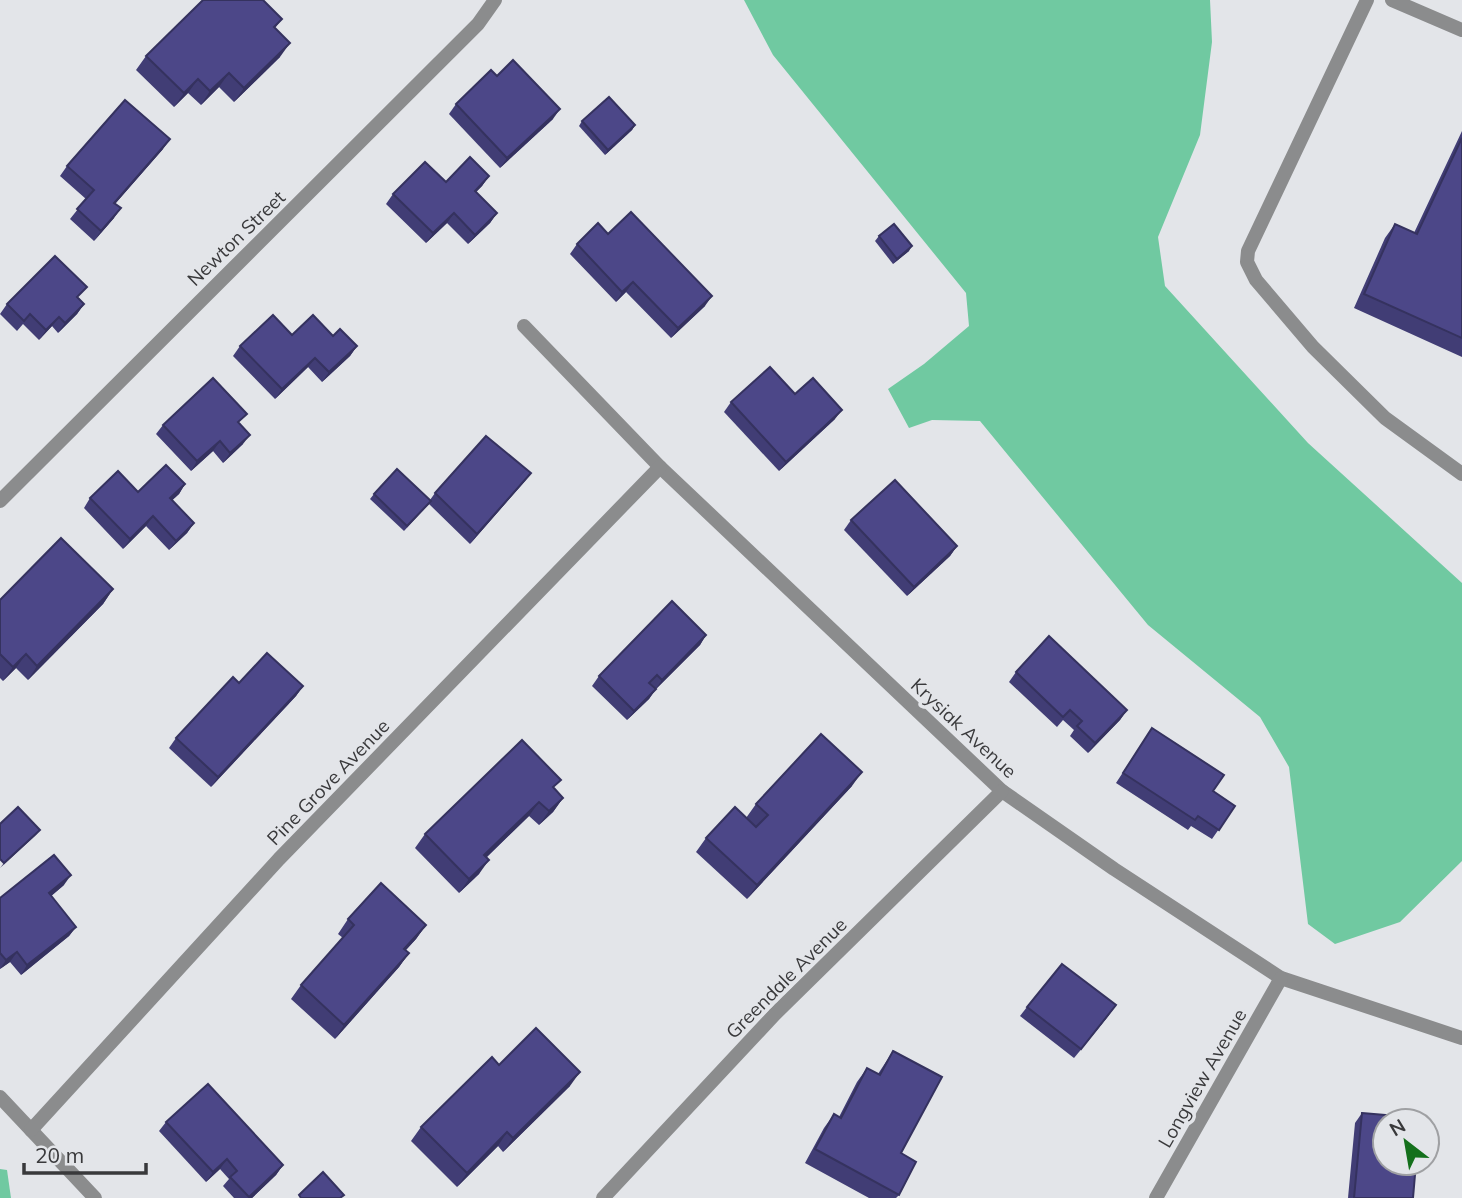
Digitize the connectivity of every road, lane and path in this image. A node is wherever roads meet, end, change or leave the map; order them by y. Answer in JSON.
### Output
{"nodes":[{"id":1,"x":495,"y":0,"type":"edge"},
{"id":2,"x":1367,"y":0,"type":"edge"},
{"id":3,"x":1392,"y":0,"type":"edge"},
{"id":4,"x":1461,"y":26,"type":"edge"},
{"id":5,"x":524,"y":326,"type":"dead end"},
{"id":6,"x":660,"y":467,"type":"junction"},
{"id":7,"x":1462,"y":474,"type":"edge"},
{"id":8,"x":0,"y":501,"type":"edge"},
{"id":9,"x":1002,"y":791,"type":"junction"},
{"id":10,"x":1281,"y":978,"type":"junction"},
{"id":11,"x":1462,"y":1038,"type":"edge"},
{"id":12,"x":0,"y":1097,"type":"edge"},
{"id":13,"x":31,"y":1130,"type":"junction"},
{"id":14,"x":94,"y":1198,"type":"edge"},
{"id":15,"x":604,"y":1198,"type":"edge"},
{"id":16,"x":1156,"y":1198,"type":"edge"}],
"edges":[{"from":1,"to":8,"type":"street","name":"Newton Street"},
{"from":2,"to":7,"type":"street"},
{"from":3,"to":4,"type":"street"},
{"from":5,"to":6,"type":"street","name":"Krysiak Avenue"},
{"from":6,"to":9,"type":"street","name":"Krysiak Avenue"},
{"from":6,"to":13,"type":"street","name":"Pine Grove Avenue"},
{"from":9,"to":10,"type":"street","name":"Krysiak Avenue"},
{"from":9,"to":15,"type":"street","name":"Greendale Avenue"},
{"from":10,"to":11,"type":"street","name":"Krysiak Avenue"},
{"from":10,"to":16,"type":"street","name":"Longview Avenue"},
{"from":12,"to":13,"type":"street"},
{"from":13,"to":14,"type":"street"}]}
